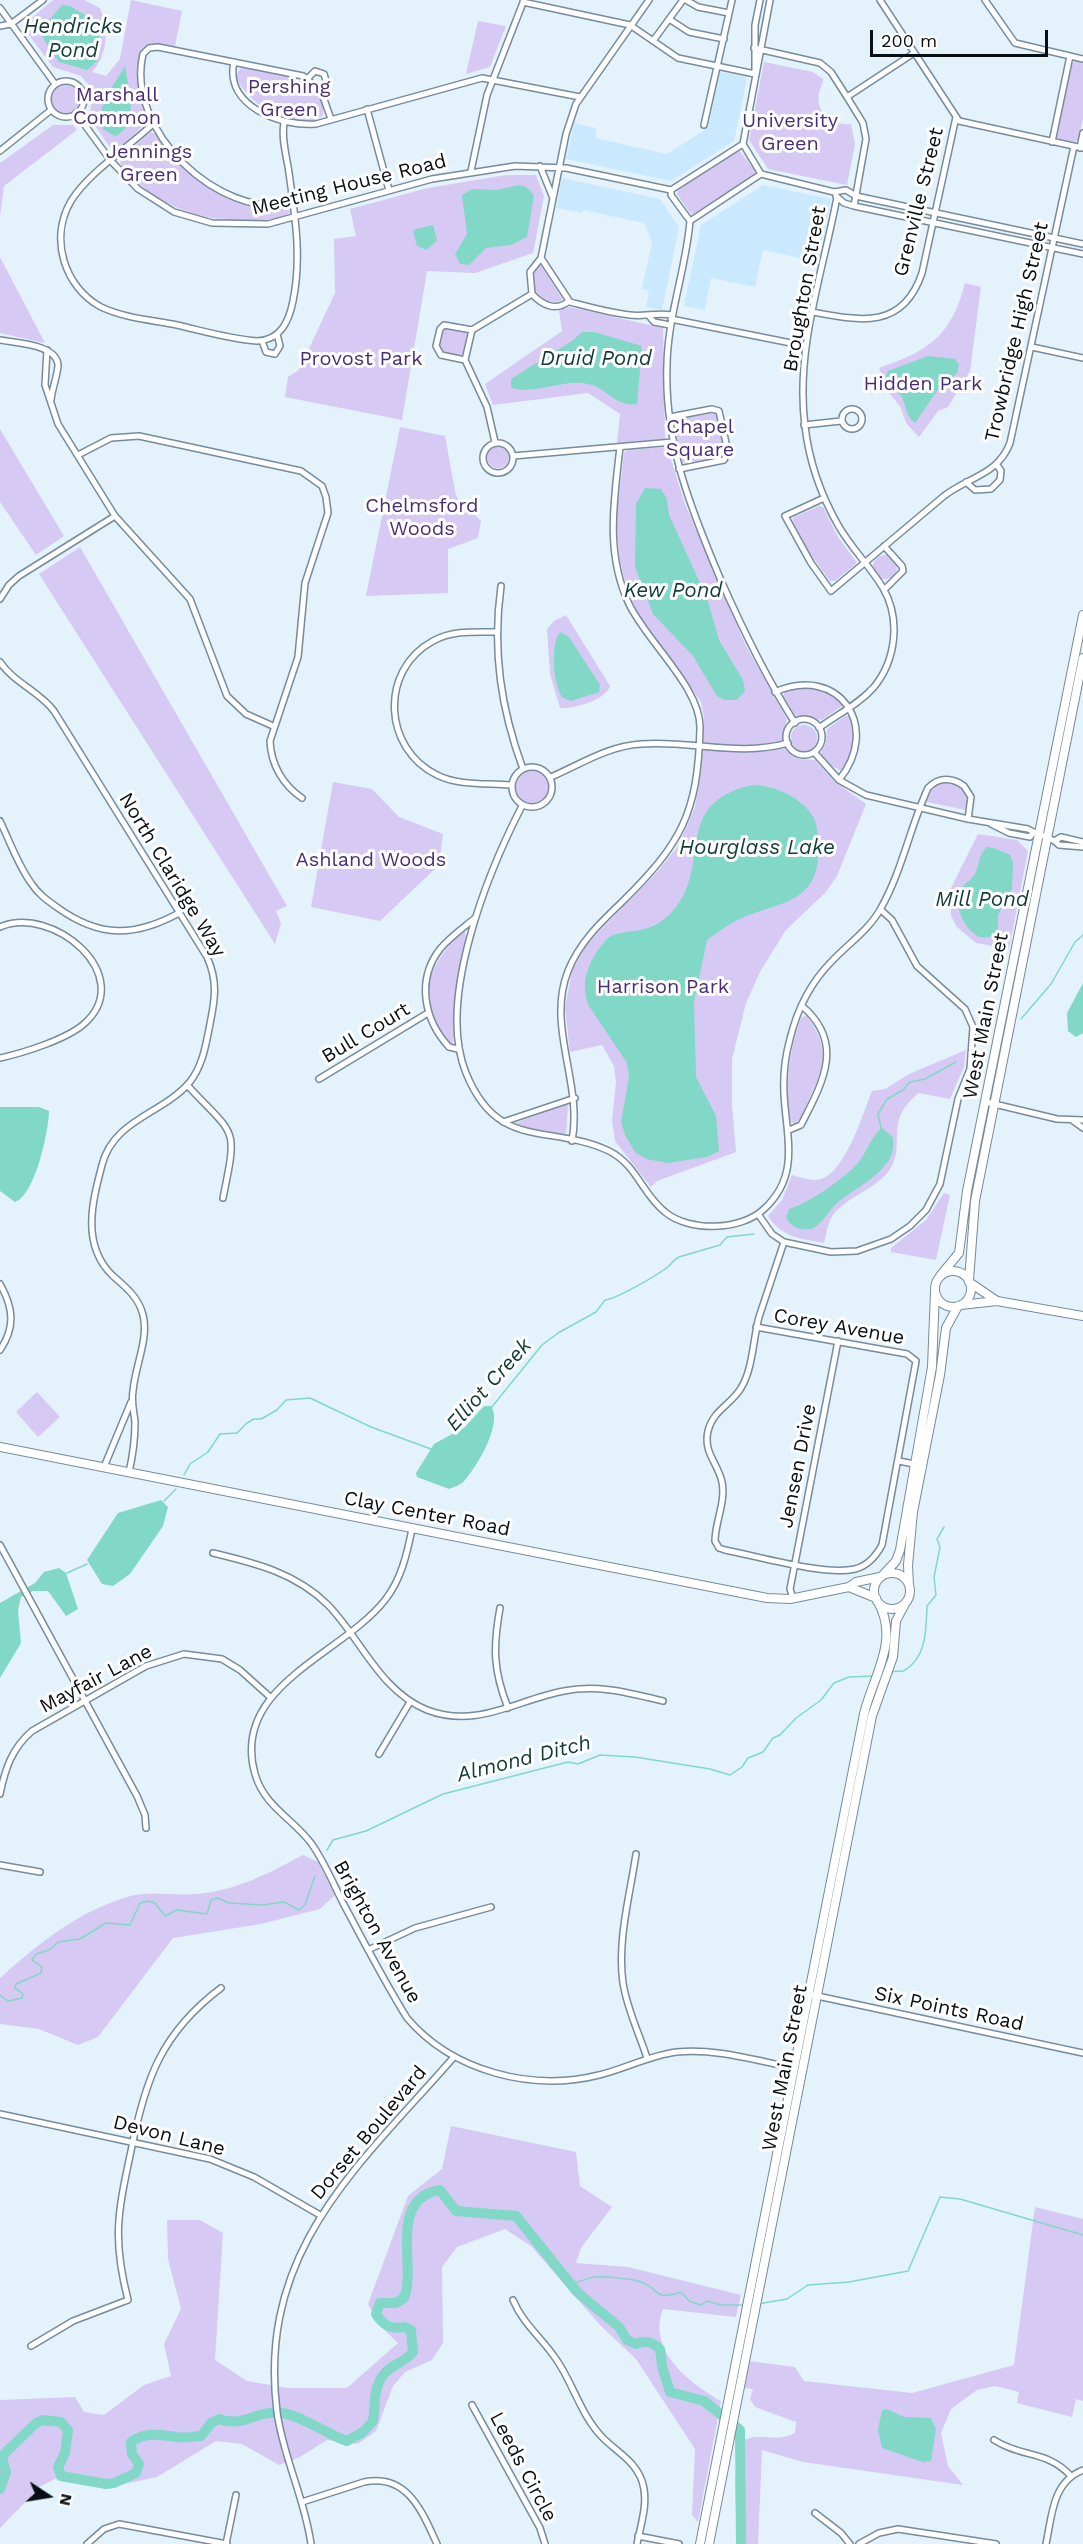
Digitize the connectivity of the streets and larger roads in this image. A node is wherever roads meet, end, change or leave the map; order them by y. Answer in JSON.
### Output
{"nodes":[{"id":1,"x":43,"y":0,"type":"edge"},
{"id":2,"x":649,"y":0,"type":"edge"},
{"id":3,"x":684,"y":0,"type":"edge"},
{"id":4,"x":732,"y":0,"type":"edge"},
{"id":5,"x":760,"y":0,"type":"edge"},
{"id":6,"x":770,"y":0,"type":"edge"},
{"id":7,"x":880,"y":0,"type":"edge"},
{"id":8,"x":985,"y":0,"type":"edge"},
{"id":9,"x":523,"y":1,"type":"edge"},
{"id":10,"x":0,"y":8,"type":"edge"},
{"id":11,"x":729,"y":14,"type":"junction"},
{"id":12,"x":669,"y":19,"type":"junction"},
{"id":13,"x":11,"y":24,"type":"junction"},
{"id":14,"x":630,"y":25,"type":"junction"},
{"id":15,"x":0,"y":27,"type":"edge"},
{"id":16,"x":724,"y":39,"type":"junction"},
{"id":17,"x":653,"y":41,"type":"junction"},
{"id":18,"x":753,"y":48,"type":"junction"},
{"id":19,"x":761,"y":49,"type":"junction"},
{"id":20,"x":914,"y":53,"type":"junction"},
{"id":21,"x":1070,"y":56,"type":"junction"},
{"id":22,"x":1083,"y":59,"type":"edge"},
{"id":23,"x":234,"y":62,"type":"junction"},
{"id":24,"x":717,"y":66,"type":"junction"},
{"id":25,"x":755,"y":74,"type":"junction"},
{"id":26,"x":493,"y":78,"type":"junction"},
{"id":27,"x":308,"y":79,"type":"junction"},
{"id":28,"x":55,"y":84,"type":"junction"},
{"id":29,"x":321,"y":92,"type":"junction"},
{"id":30,"x":580,"y":97,"type":"junction"},
{"id":31,"x":847,"y":97,"type":"junction"},
{"id":32,"x":367,"y":109,"type":"junction"},
{"id":33,"x":51,"y":110,"type":"junction"},
{"id":34,"x":76,"y":113,"type":"junction"},
{"id":35,"x":956,"y":117,"type":"junction"},
{"id":36,"x":331,"y":119,"type":"junction"},
{"id":37,"x":154,"y":123,"type":"junction"},
{"id":38,"x":284,"y":123,"type":"junction"},
{"id":39,"x":704,"y":125,"type":"dead end"},
{"id":40,"x":1083,"y":133,"type":"edge"},
{"id":41,"x":1052,"y":142,"type":"junction"},
{"id":42,"x":743,"y":144,"type":"junction"},
{"id":43,"x":1079,"y":147,"type":"edge"},
{"id":44,"x":0,"y":151,"type":"edge"},
{"id":45,"x":111,"y":161,"type":"junction"},
{"id":46,"x":540,"y":166,"type":"junction"},
{"id":47,"x":559,"y":167,"type":"junction"},
{"id":48,"x":471,"y":171,"type":"junction"},
{"id":49,"x":761,"y":174,"type":"junction"},
{"id":50,"x":389,"y":190,"type":"junction"},
{"id":51,"x":672,"y":190,"type":"junction"},
{"id":52,"x":835,"y":194,"type":"junction"},
{"id":53,"x":856,"y":196,"type":"junction"},
{"id":54,"x":553,"y":199,"type":"junction"},
{"id":55,"x":292,"y":204,"type":"junction"},
{"id":56,"x":854,"y":206,"type":"junction"},
{"id":57,"x":934,"y":212,"type":"junction"},
{"id":58,"x":296,"y":217,"type":"junction"},
{"id":59,"x":690,"y":221,"type":"junction"},
{"id":60,"x":932,"y":222,"type":"junction"},
{"id":61,"x":1054,"y":238,"type":"junction"},
{"id":62,"x":1083,"y":244,"type":"edge"},
{"id":63,"x":1052,"y":248,"type":"junction"},
{"id":64,"x":1083,"y":254,"type":"edge"},
{"id":65,"x":541,"y":258,"type":"junction"},
{"id":66,"x":532,"y":294,"type":"junction"},
{"id":67,"x":568,"y":301,"type":"junction"},
{"id":68,"x":813,"y":312,"type":"junction"},
{"id":69,"x":649,"y":316,"type":"junction"},
{"id":70,"x":671,"y":320,"type":"junction"},
{"id":71,"x":472,"y":330,"type":"junction"},
{"id":72,"x":277,"y":334,"type":"junction"},
{"id":73,"x":0,"y":340,"type":"edge"},
{"id":74,"x":262,"y":341,"type":"junction"},
{"id":75,"x":806,"y":346,"type":"junction"},
{"id":76,"x":1032,"y":347,"type":"junction"},
{"id":77,"x":45,"y":350,"type":"junction"},
{"id":78,"x":1083,"y":358,"type":"edge"},
{"id":79,"x":465,"y":360,"type":"junction"},
{"id":80,"x":51,"y":401,"type":"junction"},
{"id":81,"x":670,"y":417,"type":"junction"},
{"id":82,"x":842,"y":421,"type":"junction"},
{"id":83,"x":804,"y":425,"type":"junction"},
{"id":84,"x":495,"y":442,"type":"junction"},
{"id":85,"x":673,"y":442,"type":"junction"},
{"id":86,"x":620,"y":447,"type":"junction"},
{"id":87,"x":78,"y":455,"type":"junction"},
{"id":88,"x":513,"y":456,"type":"junction"},
{"id":89,"x":997,"y":465,"type":"junction"},
{"id":90,"x":679,"y":469,"type":"junction"},
{"id":91,"x":966,"y":482,"type":"junction"},
{"id":92,"x":824,"y":498,"type":"junction"},
{"id":93,"x":115,"y":516,"type":"junction"},
{"id":94,"x":884,"y":546,"type":"junction"},
{"id":95,"x":864,"y":564,"type":"junction"},
{"id":96,"x":501,"y":586,"type":"dead end"},
{"id":97,"x":884,"y":590,"type":"junction"},
{"id":98,"x":0,"y":599,"type":"edge"},
{"id":99,"x":1083,"y":615,"type":"edge"},
{"id":100,"x":496,"y":632,"type":"junction"},
{"id":101,"x":1083,"y":658,"type":"edge"},
{"id":102,"x":0,"y":662,"type":"edge"},
{"id":103,"x":775,"y":692,"type":"junction"},
{"id":104,"x":849,"y":709,"type":"junction"},
{"id":105,"x":795,"y":723,"type":"junction"},
{"id":106,"x":273,"y":726,"type":"junction"},
{"id":107,"x":819,"y":728,"type":"junction"},
{"id":108,"x":788,"y":743,"type":"junction"},
{"id":109,"x":699,"y":746,"type":"junction"},
{"id":110,"x":814,"y":752,"type":"junction"},
{"id":111,"x":524,"y":770,"type":"junction"},
{"id":112,"x":551,"y":777,"type":"junction"},
{"id":113,"x":839,"y":780,"type":"junction"},
{"id":114,"x":510,"y":785,"type":"junction"},
{"id":115,"x":302,"y":798,"type":"dead end"},
{"id":116,"x":522,"y":806,"type":"junction"},
{"id":117,"x":921,"y":809,"type":"junction"},
{"id":118,"x":968,"y":819,"type":"junction"},
{"id":119,"x":0,"y":821,"type":"edge"},
{"id":120,"x":1044,"y":837,"type":"junction"},
{"id":121,"x":1083,"y":845,"type":"edge"},
{"id":122,"x":881,"y":910,"type":"junction"},
{"id":123,"x":179,"y":913,"type":"junction"},
{"id":124,"x":476,"y":917,"type":"junction"},
{"id":125,"x":0,"y":927,"type":"edge"},
{"id":126,"x":802,"y":1006,"type":"junction"},
{"id":127,"x":428,"y":1013,"type":"junction"},
{"id":128,"x":458,"y":1049,"type":"junction"},
{"id":129,"x":0,"y":1058,"type":"edge"},
{"id":130,"x":320,"y":1079,"type":"dead end"},
{"id":131,"x":187,"y":1085,"type":"junction"},
{"id":132,"x":574,"y":1098,"type":"junction"},
{"id":133,"x":990,"y":1103,"type":"junction"},
{"id":134,"x":1072,"y":1120,"type":"junction"},
{"id":135,"x":1083,"y":1120,"type":"edge"},
{"id":136,"x":503,"y":1122,"type":"junction"},
{"id":137,"x":1083,"y":1128,"type":"edge"},
{"id":138,"x":789,"y":1130,"type":"junction"},
{"id":139,"x":572,"y":1141,"type":"junction"},
{"id":140,"x":223,"y":1198,"type":"dead end"},
{"id":141,"x":758,"y":1214,"type":"junction"},
{"id":142,"x":784,"y":1242,"type":"junction"},
{"id":143,"x":940,"y":1276,"type":"junction"},
{"id":144,"x":969,"y":1281,"type":"junction"},
{"id":145,"x":0,"y":1284,"type":"edge"},
{"id":146,"x":935,"y":1292,"type":"junction"},
{"id":147,"x":997,"y":1301,"type":"junction"},
{"id":148,"x":960,"y":1305,"type":"junction"},
{"id":149,"x":1083,"y":1316,"type":"edge"},
{"id":150,"x":756,"y":1327,"type":"junction"},
{"id":151,"x":838,"y":1341,"type":"junction"},
{"id":152,"x":0,"y":1350,"type":"edge"},
{"id":153,"x":132,"y":1401,"type":"junction"},
{"id":154,"x":0,"y":1447,"type":"edge"},
{"id":155,"x":899,"y":1461,"type":"junction"},
{"id":156,"x":914,"y":1464,"type":"junction"},
{"id":157,"x":104,"y":1467,"type":"junction"},
{"id":158,"x":129,"y":1472,"type":"junction"},
{"id":159,"x":412,"y":1529,"type":"junction"},
{"id":160,"x":0,"y":1545,"type":"edge"},
{"id":161,"x":213,"y":1553,"type":"dead end"},
{"id":162,"x":795,"y":1563,"type":"junction"},
{"id":163,"x":882,"y":1576,"type":"junction"},
{"id":164,"x":909,"y":1585,"type":"junction"},
{"id":165,"x":849,"y":1587,"type":"junction"},
{"id":166,"x":792,"y":1598,"type":"junction"},
{"id":167,"x":877,"y":1600,"type":"junction"},
{"id":168,"x":906,"y":1602,"type":"junction"},
{"id":169,"x":500,"y":1608,"type":"dead end"},
{"id":170,"x":350,"y":1634,"type":"junction"},
{"id":171,"x":270,"y":1697,"type":"junction"},
{"id":172,"x":85,"y":1700,"type":"junction"},
{"id":173,"x":663,"y":1701,"type":"dead end"},
{"id":174,"x":410,"y":1702,"type":"junction"},
{"id":175,"x":508,"y":1708,"type":"junction"},
{"id":176,"x":379,"y":1754,"type":"dead end"},
{"id":177,"x":0,"y":1794,"type":"edge"},
{"id":178,"x":146,"y":1828,"type":"dead end"},
{"id":179,"x":636,"y":1854,"type":"dead end"},
{"id":180,"x":0,"y":1865,"type":"edge"},
{"id":181,"x":40,"y":1872,"type":"dead end"},
{"id":182,"x":491,"y":1907,"type":"dead end"},
{"id":183,"x":368,"y":1950,"type":"junction"},
{"id":184,"x":221,"y":1988,"type":"dead end"},
{"id":185,"x":812,"y":1995,"type":"junction"},
{"id":186,"x":1083,"y":2053,"type":"edge"},
{"id":187,"x":453,"y":2058,"type":"junction"},
{"id":188,"x":647,"y":2058,"type":"junction"},
{"id":189,"x":794,"y":2068,"type":"junction"},
{"id":190,"x":802,"y":2069,"type":"junction"},
{"id":191,"x":0,"y":2114,"type":"edge"},
{"id":192,"x":132,"y":2142,"type":"junction"},
{"id":193,"x":320,"y":2215,"type":"junction"},
{"id":194,"x":753,"y":2296,"type":"junction"},
{"id":195,"x":513,"y":2300,"type":"dead end"},
{"id":196,"x":31,"y":2346,"type":"dead end"},
{"id":197,"x":731,"y":2404,"type":"junction"},
{"id":198,"x":472,"y":2405,"type":"dead end"},
{"id":199,"x":994,"y":2440,"type":"dead end"},
{"id":200,"x":1083,"y":2470,"type":"edge"},
{"id":201,"x":1071,"y":2476,"type":"junction"},
{"id":202,"x":236,"y":2495,"type":"dead end"},
{"id":203,"x":302,"y":2502,"type":"junction"},
{"id":204,"x":815,"y":2513,"type":"dead end"},
{"id":205,"x":638,"y":2536,"type":"junction"},
{"id":206,"x":87,"y":2544,"type":"edge"},
{"id":207,"x":226,"y":2544,"type":"edge"},
{"id":208,"x":311,"y":2544,"type":"edge"},
{"id":209,"x":437,"y":2544,"type":"edge"},
{"id":210,"x":545,"y":2544,"type":"edge"},
{"id":211,"x":637,"y":2544,"type":"edge"},
{"id":212,"x":679,"y":2544,"type":"edge"},
{"id":213,"x":700,"y":2544,"type":"edge"},
{"id":214,"x":709,"y":2544,"type":"edge"},
{"id":215,"x":850,"y":2544,"type":"edge"},
{"id":216,"x":859,"y":2544,"type":"edge"},
{"id":217,"x":996,"y":2544,"type":"edge"},
{"id":218,"x":1046,"y":2544,"type":"edge"}],
"edges":[{"from":1,"to":13,"type":"street"},
{"from":2,"to":14,"type":"street"},
{"from":3,"to":11,"type":"street"},
{"from":3,"to":12,"type":"street"},
{"from":4,"to":11,"type":"street"},
{"from":5,"to":18,"type":"street"},
{"from":6,"to":19,"type":"street"},
{"from":7,"to":20,"type":"street"},
{"from":8,"to":21,"type":"street"},
{"from":9,"to":14,"type":"street"},
{"from":9,"to":26,"type":"street"},
{"from":10,"to":13,"type":"street"},
{"from":11,"to":16,"type":"street"},
{"from":12,"to":16,"type":"street"},
{"from":12,"to":17,"type":"street"},
{"from":13,"to":15,"type":"street"},
{"from":13,"to":28,"type":"street"},
{"from":14,"to":17,"type":"street"},
{"from":14,"to":30,"type":"street"},
{"from":16,"to":24,"type":"street"},
{"from":17,"to":24,"type":"street"},
{"from":18,"to":19,"type":"street"},
{"from":18,"to":25,"type":"street"},
{"from":19,"to":25,"type":"street"},
{"from":19,"to":31,"type":"street"},
{"from":20,"to":31,"type":"street"},
{"from":20,"to":35,"type":"street"},
{"from":21,"to":22,"type":"street"},
{"from":21,"to":41,"type":"street"},
{"from":23,"to":27,"type":"street"},
{"from":23,"to":37,"type":"street"},
{"from":23,"to":38,"type":"street"},
{"from":24,"to":25,"type":"street"},
{"from":24,"to":39,"type":"street"},
{"from":25,"to":42,"type":"street"},
{"from":26,"to":30,"type":"street"},
{"from":26,"to":32,"type":"street"},
{"from":26,"to":48,"type":"street"},
{"from":27,"to":29,"type":"street"},
{"from":27,"to":29,"type":"street"},
{"from":28,"to":33,"type":"street"},
{"from":28,"to":34,"type":"street"},
{"from":29,"to":36,"type":"street"},
{"from":30,"to":47,"type":"street"},
{"from":31,"to":53,"type":"street"},
{"from":32,"to":36,"type":"street"},
{"from":32,"to":50,"type":"street"},
{"from":33,"to":34,"type":"street"},
{"from":33,"to":44,"type":"street"},
{"from":34,"to":45,"type":"street","name":"Meeting House Road"},
{"from":35,"to":41,"type":"street"},
{"from":35,"to":57,"type":"street","name":"Grenville Street"},
{"from":36,"to":38,"type":"street"},
{"from":37,"to":45,"type":"street"},
{"from":37,"to":55,"type":"street"},
{"from":38,"to":55,"type":"street"},
{"from":40,"to":43,"type":"street","name":"Trowbridge High Street"},
{"from":41,"to":43,"type":"street"},
{"from":42,"to":49,"type":"street"},
{"from":42,"to":51,"type":"street"},
{"from":43,"to":61,"type":"street","name":"Trowbridge High Street"},
{"from":45,"to":58,"type":"street","name":"Meeting House Road"},
{"from":45,"to":74,"type":"street"},
{"from":46,"to":47,"type":"street","name":"Meeting House Road"},
{"from":46,"to":48,"type":"street","name":"Meeting House Road"},
{"from":46,"to":54,"type":"street"},
{"from":47,"to":51,"type":"street","name":"Meeting House Road"},
{"from":47,"to":54,"type":"street"},
{"from":48,"to":50,"type":"street","name":"Meeting House Road"},
{"from":49,"to":52,"type":"street"},
{"from":49,"to":59,"type":"street"},
{"from":50,"to":58,"type":"street","name":"Meeting House Road"},
{"from":51,"to":59,"type":"street"},
{"from":52,"to":53,"type":"street"},
{"from":52,"to":56,"type":"street"},
{"from":52,"to":68,"type":"street","name":"Broughton Street"},
{"from":53,"to":56,"type":"street"},
{"from":53,"to":57,"type":"street"},
{"from":54,"to":65,"type":"street"},
{"from":55,"to":58,"type":"street"},
{"from":56,"to":60,"type":"street"},
{"from":57,"to":60,"type":"street","name":"Grenville Street"},
{"from":57,"to":61,"type":"street"},
{"from":58,"to":72,"type":"street"},
{"from":59,"to":70,"type":"street"},
{"from":60,"to":63,"type":"street"},
{"from":60,"to":68,"type":"street","name":"Grenville Street"},
{"from":61,"to":62,"type":"street"},
{"from":61,"to":63,"type":"street","name":"Trowbridge High Street"},
{"from":63,"to":64,"type":"street"},
{"from":63,"to":76,"type":"street","name":"Trowbridge High Street"},
{"from":65,"to":66,"type":"street"},
{"from":65,"to":67,"type":"street"},
{"from":66,"to":67,"type":"street"},
{"from":66,"to":71,"type":"street"},
{"from":67,"to":69,"type":"street"},
{"from":68,"to":75,"type":"street","name":"Broughton Street"},
{"from":69,"to":70,"type":"street"},
{"from":69,"to":70,"type":"street"},
{"from":70,"to":75,"type":"street"},
{"from":70,"to":81,"type":"street"},
{"from":71,"to":79,"type":"street"},
{"from":71,"to":79,"type":"street"},
{"from":72,"to":74,"type":"street"},
{"from":72,"to":74,"type":"street"},
{"from":73,"to":77,"type":"street"},
{"from":75,"to":83,"type":"street","name":"Broughton Street"},
{"from":76,"to":78,"type":"street"},
{"from":76,"to":89,"type":"street","name":"Trowbridge High Street"},
{"from":77,"to":80,"type":"street"},
{"from":77,"to":80,"type":"street"},
{"from":79,"to":84,"type":"street"},
{"from":80,"to":87,"type":"street"},
{"from":81,"to":85,"type":"street"},
{"from":81,"to":90,"type":"street"},
{"from":82,"to":82,"type":"street"},
{"from":82,"to":83,"type":"street"},
{"from":83,"to":92,"type":"street","name":"Broughton Street"},
{"from":84,"to":88,"type":"street"},
{"from":84,"to":88,"type":"street"},
{"from":85,"to":86,"type":"street"},
{"from":85,"to":90,"type":"street"},
{"from":86,"to":88,"type":"street"},
{"from":86,"to":109,"type":"street"},
{"from":87,"to":93,"type":"street"},
{"from":87,"to":106,"type":"street"},
{"from":89,"to":91,"type":"street","name":"Trowbridge High Street"},
{"from":89,"to":91,"type":"street"},
{"from":90,"to":103,"type":"street"},
{"from":91,"to":94,"type":"street","name":"Trowbridge High Street"},
{"from":92,"to":95,"type":"street","name":"Broughton Street"},
{"from":92,"to":95,"type":"street","name":"Trowbridge High Street"},
{"from":93,"to":98,"type":"street"},
{"from":93,"to":106,"type":"street"},
{"from":94,"to":95,"type":"street","name":"Trowbridge High Street"},
{"from":94,"to":97,"type":"street"},
{"from":95,"to":97,"type":"street","name":"Broughton Street"},
{"from":96,"to":100,"type":"street"},
{"from":97,"to":104,"type":"street","name":"Broughton Street"},
{"from":99,"to":120,"type":"street","name":"West Main Street"},
{"from":100,"to":111,"type":"street"},
{"from":100,"to":114,"type":"street"},
{"from":101,"to":120,"type":"street","name":"West Main Street"},
{"from":102,"to":123,"type":"street","name":"North Claridge Way"},
{"from":103,"to":104,"type":"street"},
{"from":103,"to":105,"type":"street"},
{"from":104,"to":107,"type":"street","name":"Broughton Street"},
{"from":104,"to":113,"type":"street"},
{"from":105,"to":107,"type":"street"},
{"from":105,"to":108,"type":"street"},
{"from":106,"to":115,"type":"street"},
{"from":107,"to":110,"type":"street"},
{"from":108,"to":109,"type":"street"},
{"from":108,"to":110,"type":"street"},
{"from":109,"to":112,"type":"street"},
{"from":109,"to":132,"type":"street"},
{"from":110,"to":113,"type":"street"},
{"from":111,"to":112,"type":"street"},
{"from":111,"to":114,"type":"street"},
{"from":112,"to":116,"type":"street"},
{"from":113,"to":117,"type":"street"},
{"from":114,"to":116,"type":"street"},
{"from":116,"to":124,"type":"street"},
{"from":117,"to":118,"type":"street"},
{"from":117,"to":118,"type":"street"},
{"from":117,"to":122,"type":"street"},
{"from":118,"to":120,"type":"street"},
{"from":119,"to":123,"type":"street"},
{"from":120,"to":121,"type":"street"},
{"from":120,"to":133,"type":"street","name":"West Main Street"},
{"from":122,"to":126,"type":"street"},
{"from":122,"to":142,"type":"street"},
{"from":123,"to":131,"type":"street","name":"North Claridge Way"},
{"from":124,"to":127,"type":"street"},
{"from":124,"to":128,"type":"street"},
{"from":125,"to":129,"type":"street"},
{"from":126,"to":138,"type":"street"},
{"from":126,"to":138,"type":"street"},
{"from":127,"to":128,"type":"street"},
{"from":127,"to":130,"type":"street","name":"Bull Court"},
{"from":128,"to":136,"type":"street"},
{"from":131,"to":140,"type":"street"},
{"from":131,"to":153,"type":"street","name":"North Claridge Way"},
{"from":132,"to":136,"type":"street"},
{"from":132,"to":139,"type":"street"},
{"from":133,"to":134,"type":"street"},
{"from":133,"to":143,"type":"street","name":"West Main Street"},
{"from":133,"to":144,"type":"street","name":"West Main Street"},
{"from":134,"to":135,"type":"street"},
{"from":134,"to":137,"type":"street"},
{"from":136,"to":139,"type":"street"},
{"from":138,"to":141,"type":"street"},
{"from":139,"to":141,"type":"street"},
{"from":141,"to":142,"type":"street"},
{"from":142,"to":150,"type":"street"},
{"from":143,"to":144,"type":"street"},
{"from":143,"to":146,"type":"street"},
{"from":144,"to":147,"type":"street"},
{"from":144,"to":148,"type":"street"},
{"from":145,"to":152,"type":"street"},
{"from":146,"to":148,"type":"street"},
{"from":146,"to":156,"type":"street"},
{"from":147,"to":148,"type":"street"},
{"from":147,"to":149,"type":"street"},
{"from":148,"to":164,"type":"street"},
{"from":150,"to":151,"type":"street","name":"Corey Avenue"},
{"from":150,"to":162,"type":"street"},
{"from":151,"to":155,"type":"street","name":"Corey Avenue"},
{"from":151,"to":162,"type":"street","name":"Jensen Drive"},
{"from":153,"to":157,"type":"street","name":"North Claridge Way"},
{"from":153,"to":158,"type":"street","name":"North Claridge Way"},
{"from":154,"to":157,"type":"street","name":"Clay Center Road"},
{"from":155,"to":156,"type":"street"},
{"from":155,"to":162,"type":"street"},
{"from":156,"to":163,"type":"street"},
{"from":157,"to":158,"type":"street","name":"Clay Center Road"},
{"from":158,"to":159,"type":"street","name":"Clay Center Road"},
{"from":159,"to":166,"type":"street","name":"Clay Center Road"},
{"from":159,"to":170,"type":"street","name":"Brighton Avenue"},
{"from":160,"to":172,"type":"street"},
{"from":161,"to":170,"type":"street"},
{"from":162,"to":166,"type":"street","name":"Jensen Drive"},
{"from":163,"to":164,"type":"street"},
{"from":163,"to":165,"type":"street","name":"Clay Center Road"},
{"from":163,"to":167,"type":"street"},
{"from":164,"to":168,"type":"street"},
{"from":165,"to":166,"type":"street","name":"Clay Center Road"},
{"from":165,"to":167,"type":"street"},
{"from":167,"to":168,"type":"street"},
{"from":167,"to":185,"type":"street","name":"West Main Street"},
{"from":168,"to":185,"type":"street","name":"West Main Street"},
{"from":169,"to":175,"type":"street"},
{"from":170,"to":171,"type":"street","name":"Brighton Avenue"},
{"from":170,"to":174,"type":"street"},
{"from":171,"to":172,"type":"street","name":"Mayfair Lane"},
{"from":171,"to":183,"type":"street","name":"Brighton Avenue"},
{"from":172,"to":177,"type":"street","name":"Mayfair Lane"},
{"from":172,"to":178,"type":"street"},
{"from":173,"to":175,"type":"street"},
{"from":174,"to":175,"type":"street"},
{"from":174,"to":176,"type":"street"},
{"from":179,"to":188,"type":"street"},
{"from":180,"to":181,"type":"street"},
{"from":182,"to":183,"type":"street"},
{"from":183,"to":187,"type":"street","name":"Brighton Avenue"},
{"from":184,"to":192,"type":"street"},
{"from":185,"to":186,"type":"street","name":"Six Points Road"},
{"from":185,"to":189,"type":"street","name":"West Main Street"},
{"from":185,"to":190,"type":"street","name":"West Main Street"},
{"from":187,"to":188,"type":"street","name":"Brighton Avenue"},
{"from":187,"to":193,"type":"street","name":"Dorset Boulevard"},
{"from":188,"to":189,"type":"street","name":"Brighton Avenue"},
{"from":189,"to":190,"type":"street","name":"Brighton Avenue"},
{"from":189,"to":194,"type":"street","name":"West Main Street"},
{"from":190,"to":194,"type":"street","name":"West Main Street"},
{"from":191,"to":192,"type":"street","name":"Devon Lane"},
{"from":192,"to":193,"type":"street","name":"Devon Lane"},
{"from":192,"to":196,"type":"street"},
{"from":193,"to":203,"type":"street","name":"Dorset Boulevard"},
{"from":194,"to":197,"type":"street","name":"West Main Street"},
{"from":195,"to":205,"type":"street"},
{"from":197,"to":213,"type":"street","name":"West Main Street"},
{"from":197,"to":214,"type":"street","name":"West Main Street"},
{"from":198,"to":210,"type":"street","name":"Leeds Circle"},
{"from":199,"to":201,"type":"street"},
{"from":200,"to":201,"type":"street"},
{"from":201,"to":218,"type":"street"},
{"from":202,"to":207,"type":"street"},
{"from":203,"to":208,"type":"street","name":"Dorset Boulevard"},
{"from":203,"to":209,"type":"street"},
{"from":204,"to":215,"type":"street"},
{"from":205,"to":211,"type":"street"},
{"from":205,"to":212,"type":"street"},
{"from":206,"to":207,"type":"street"},
{"from":216,"to":217,"type":"street"}]}
